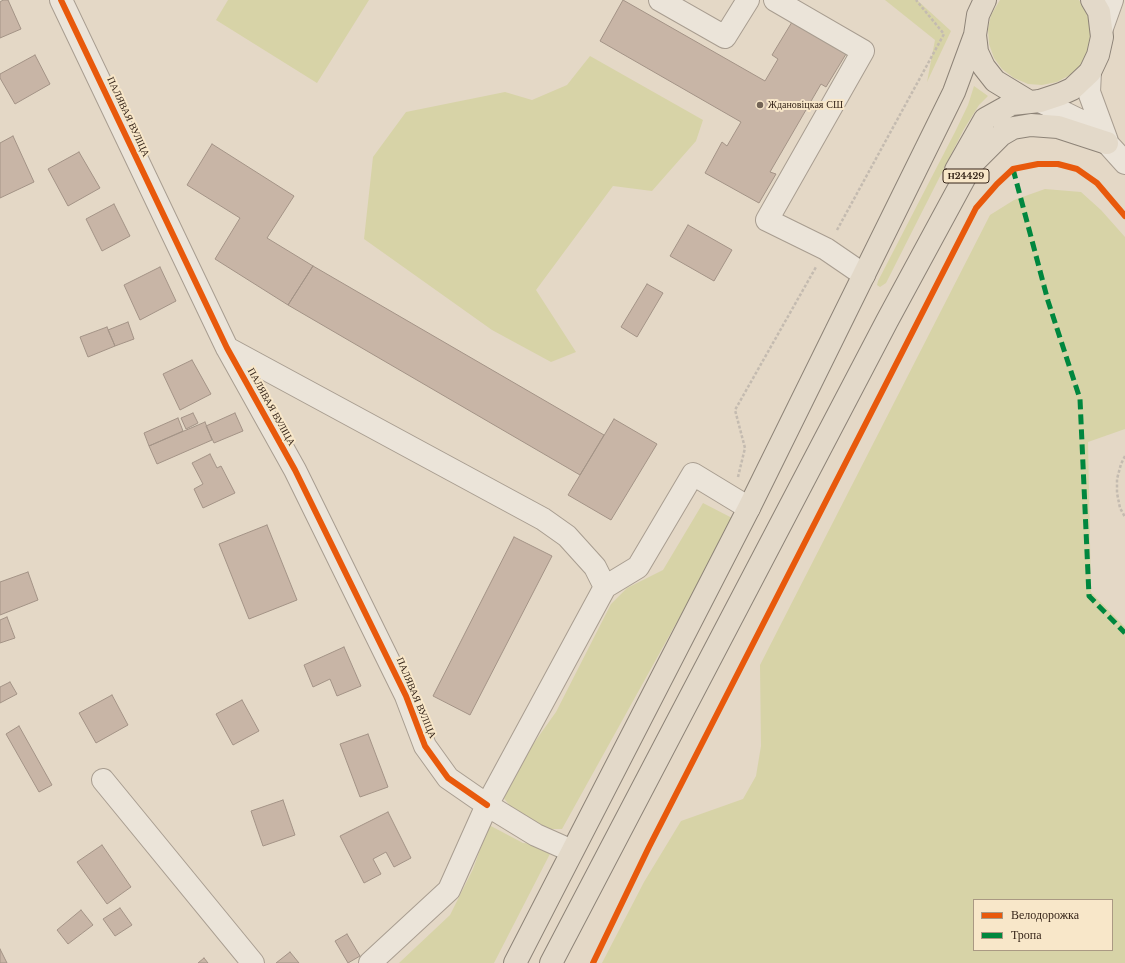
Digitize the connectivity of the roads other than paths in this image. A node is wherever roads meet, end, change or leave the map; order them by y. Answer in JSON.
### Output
{"nodes":[{"id":1,"x":62,"y":0,"type":"edge"},
{"id":2,"x":660,"y":0,"type":"edge"},
{"id":3,"x":748,"y":0,"type":"edge"},
{"id":4,"x":775,"y":0,"type":"edge"},
{"id":5,"x":1092,"y":0,"type":"edge"},
{"id":6,"x":1112,"y":0,"type":"edge"},
{"id":7,"x":977,"y":12,"type":"edge"},
{"id":8,"x":1102,"y":28,"type":"junction"},
{"id":9,"x":1090,"y":72,"type":"junction"},
{"id":10,"x":1034,"y":101,"type":"junction"},
{"id":11,"x":1107,"y":143,"type":"junction"},
{"id":12,"x":1125,"y":163,"type":"edge"},
{"id":13,"x":864,"y":275,"type":"junction"},
{"id":14,"x":887,"y":321,"type":"junction"},
{"id":15,"x":227,"y":348,"type":"junction"},
{"id":16,"x":749,"y":508,"type":"junction"},
{"id":17,"x":605,"y":587,"type":"junction"},
{"id":18,"x":103,"y":780,"type":"dead end"},
{"id":19,"x":487,"y":804,"type":"junction"},
{"id":20,"x":572,"y":851,"type":"junction"},
{"id":21,"x":253,"y":963,"type":"edge"},
{"id":22,"x":370,"y":963,"type":"edge"},
{"id":23,"x":515,"y":963,"type":"edge"},
{"id":24,"x":551,"y":963,"type":"edge"}],
"edges":[{"from":1,"to":15,"type":"street","name":"ПАЛЯВАЯ ВУЛІЦА"},
{"from":2,"to":3,"type":"street"},
{"from":4,"to":13,"type":"street"},
{"from":5,"to":8,"type":"main road","number":"Н24429"},
{"from":6,"to":8,"type":"street"},
{"from":7,"to":10,"type":"main road","number":"Н24429"},
{"from":7,"to":13,"type":"main road"},
{"from":8,"to":9,"type":"main road","number":"Н24429"},
{"from":9,"to":10,"type":"main road","number":"Н24429"},
{"from":9,"to":11,"type":"street","number":"Н24429"},
{"from":10,"to":11,"type":"street","number":"Н24429"},
{"from":10,"to":14,"type":"main road"},
{"from":11,"to":12,"type":"street","number":"Н24429"},
{"from":11,"to":14,"type":"main road","number":"Н24429"},
{"from":13,"to":16,"type":"main road"},
{"from":14,"to":24,"type":"main road"},
{"from":15,"to":17,"type":"street"},
{"from":15,"to":19,"type":"street","name":"ПАЛЯВАЯ ВУЛІЦА"},
{"from":16,"to":17,"type":"street"},
{"from":16,"to":20,"type":"main road"},
{"from":17,"to":19,"type":"street"},
{"from":18,"to":21,"type":"street"},
{"from":19,"to":20,"type":"street","name":"ПАЛЯВАЯ ВУЛІЦА"},
{"from":19,"to":22,"type":"street"},
{"from":20,"to":23,"type":"main road"}]}
